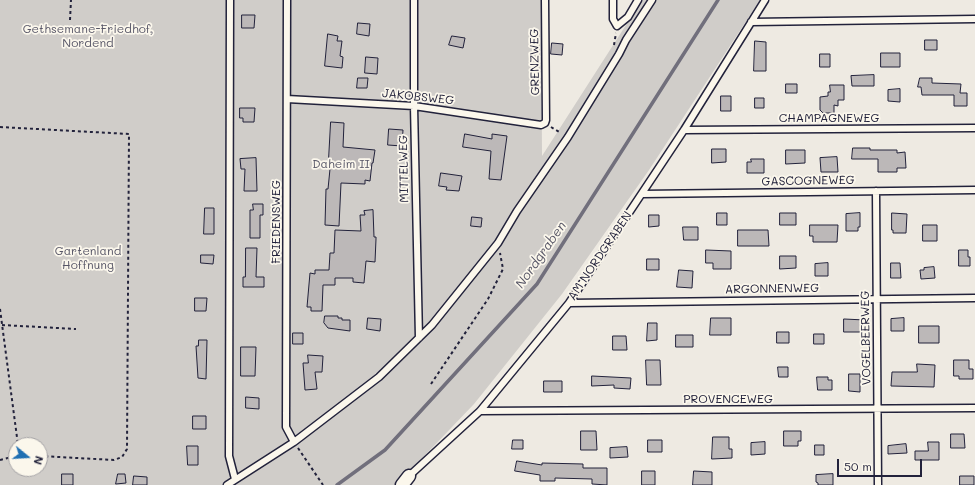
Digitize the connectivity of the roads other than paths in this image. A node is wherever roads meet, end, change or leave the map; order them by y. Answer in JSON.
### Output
{"nodes":[{"id":1,"x":230,"y":0,"type":"edge"},
{"id":2,"x":287,"y":0,"type":"edge"},
{"id":3,"x":414,"y":0,"type":"edge"},
{"id":4,"x":545,"y":0,"type":"edge"},
{"id":5,"x":613,"y":0,"type":"edge"},
{"id":6,"x":638,"y":0,"type":"edge"},
{"id":7,"x":652,"y":0,"type":"edge"},
{"id":8,"x":765,"y":0,"type":"edge"},
{"id":9,"x":975,"y":19,"type":"edge"},
{"id":10,"x":751,"y":22,"type":"junction"},
{"id":11,"x":287,"y":99,"type":"junction"},
{"id":12,"x":414,"y":106,"type":"junction"},
{"id":13,"x":545,"y":123,"type":"joint"},
{"id":14,"x":975,"y":128,"type":"edge"},
{"id":15,"x":684,"y":130,"type":"junction"},
{"id":16,"x":975,"y":190,"type":"edge"},
{"id":17,"x":876,"y":191,"type":"junction"},
{"id":18,"x":642,"y":194,"type":"junction"},
{"id":19,"x":975,"y":298,"type":"edge"},
{"id":20,"x":876,"y":299,"type":"junction"},
{"id":21,"x":569,"y":303,"type":"junction"},
{"id":22,"x":419,"y":338,"type":"junction"},
{"id":23,"x":975,"y":408,"type":"edge"},
{"id":24,"x":878,"y":409,"type":"junction"},
{"id":25,"x":480,"y":411,"type":"junction"},
{"id":26,"x":294,"y":442,"type":"junction"},
{"id":27,"x":235,"y":479,"type":"junction"},
{"id":28,"x":406,"y":481,"type":"edge"},
{"id":29,"x":227,"y":485,"type":"edge"},
{"id":30,"x":878,"y":485,"type":"edge"}],
"edges":[{"from":1,"to":27,"type":"lane"},
{"from":2,"to":11,"type":"lane","name":"FRIEDENSWEG"},
{"from":3,"to":12,"type":"lane","name":"MITTELWEG"},
{"from":4,"to":13,"type":"lane","name":"GRENZWEG"},
{"from":5,"to":6,"type":"lane"},
{"from":7,"to":22,"type":"lane"},
{"from":8,"to":10,"type":"lane","name":"AM NORDGRABEN"},
{"from":9,"to":10,"type":"lane"},
{"from":10,"to":15,"type":"lane","name":"AM NORDGRABEN"},
{"from":11,"to":12,"type":"lane","name":"JAKOBSWEG"},
{"from":11,"to":26,"type":"lane","name":"FRIEDENSWEG"},
{"from":12,"to":13,"type":"lane","name":"JAKOBSWEG"},
{"from":12,"to":22,"type":"lane","name":"MITTELWEG"},
{"from":14,"to":15,"type":"lane","name":"CHAMPAGNEWEG"},
{"from":15,"to":18,"type":"lane","name":"AM NORDGRABEN"},
{"from":16,"to":17,"type":"lane","name":"GASCOGNEWEG"},
{"from":17,"to":18,"type":"lane","name":"GASCOGNEWEG"},
{"from":17,"to":20,"type":"lane","name":"VOGELBEERWEG"},
{"from":18,"to":21,"type":"lane","name":"AM NORDGRABEN"},
{"from":19,"to":20,"type":"lane","name":"ARGONNENWEG"},
{"from":20,"to":21,"type":"lane","name":"ARGONNENWEG"},
{"from":20,"to":24,"type":"lane","name":"VOGELBEERWEG"},
{"from":21,"to":25,"type":"lane","name":"AM NORDGRABEN"},
{"from":22,"to":26,"type":"lane"},
{"from":23,"to":24,"type":"lane","name":"PROVENCEWEG"},
{"from":24,"to":25,"type":"lane","name":"PROVENCEWEG"},
{"from":24,"to":30,"type":"lane","name":"VOGELBEERWEG"},
{"from":25,"to":28,"type":"lane","name":"AM NORDGRABEN"},
{"from":26,"to":27,"type":"lane"},
{"from":27,"to":29,"type":"lane"}]}
